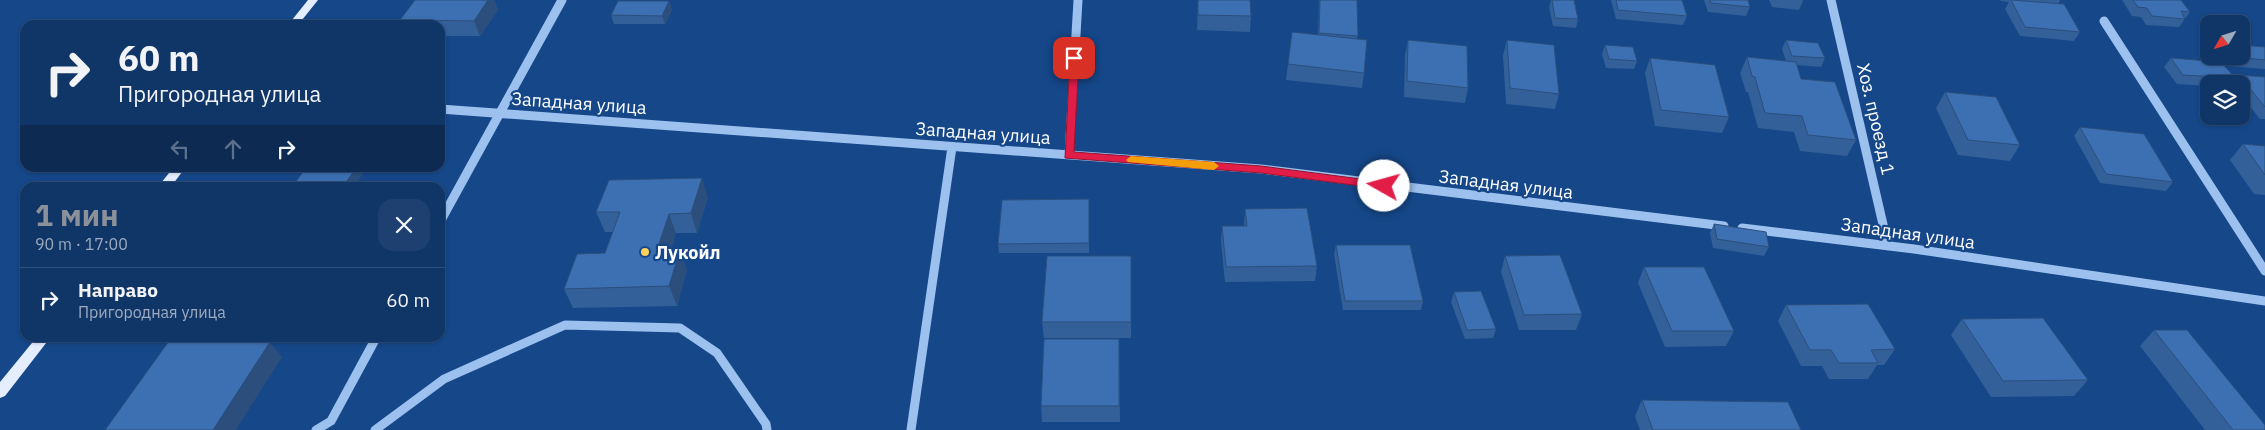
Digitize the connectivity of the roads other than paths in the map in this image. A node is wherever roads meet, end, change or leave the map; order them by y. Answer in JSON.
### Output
{"nodes":[{"id":1,"x":313,"y":0,"type":"edge"},
{"id":2,"x":562,"y":0,"type":"edge"},
{"id":3,"x":1078,"y":0,"type":"edge"},
{"id":4,"x":1831,"y":0,"type":"edge"},
{"id":5,"x":297,"y":20,"type":"edge"},
{"id":6,"x":2104,"y":21,"type":"dead end"},
{"id":7,"x":445,"y":109,"type":"edge"},
{"id":8,"x":500,"y":114,"type":"junction"},
{"id":9,"x":952,"y":147,"type":"junction"},
{"id":10,"x":1069,"y":155,"type":"junction"},
{"id":11,"x":176,"y":172,"type":"edge"},
{"id":12,"x":168,"y":182,"type":"edge"},
{"id":13,"x":445,"y":213,"type":"edge"},
{"id":14,"x":1888,"y":246,"type":"junction"},
{"id":15,"x":2265,"y":271,"type":"edge"},
{"id":16,"x":2265,"y":301,"type":"edge"},
{"id":17,"x":40,"y":342,"type":"edge"},
{"id":18,"x":374,"y":342,"type":"edge"},
{"id":19,"x":0,"y":392,"type":"edge"},
{"id":20,"x":316,"y":430,"type":"edge"},
{"id":21,"x":375,"y":430,"type":"edge"},
{"id":22,"x":767,"y":430,"type":"edge"},
{"id":23,"x":911,"y":430,"type":"edge"}],
"edges":[{"from":1,"to":5,"type":"main road"},
{"from":2,"to":8,"type":"street"},
{"from":3,"to":10,"type":"street"},
{"from":4,"to":14,"type":"street","name":"Хоз. проезд 1"},
{"from":6,"to":15,"type":"street"},
{"from":7,"to":8,"type":"street","name":"Западная улица"},
{"from":8,"to":9,"type":"street","name":"Западная улица"},
{"from":8,"to":13,"type":"street"},
{"from":9,"to":10,"type":"street","name":"Западная улица"},
{"from":9,"to":23,"type":"street"},
{"from":10,"to":14,"type":"street","name":"Западная улица"},
{"from":11,"to":12,"type":"main road"},
{"from":14,"to":16,"type":"street","name":"Западная улица"},
{"from":17,"to":19,"type":"main road"},
{"from":18,"to":20,"type":"street"},
{"from":21,"to":22,"type":"street"}]}
